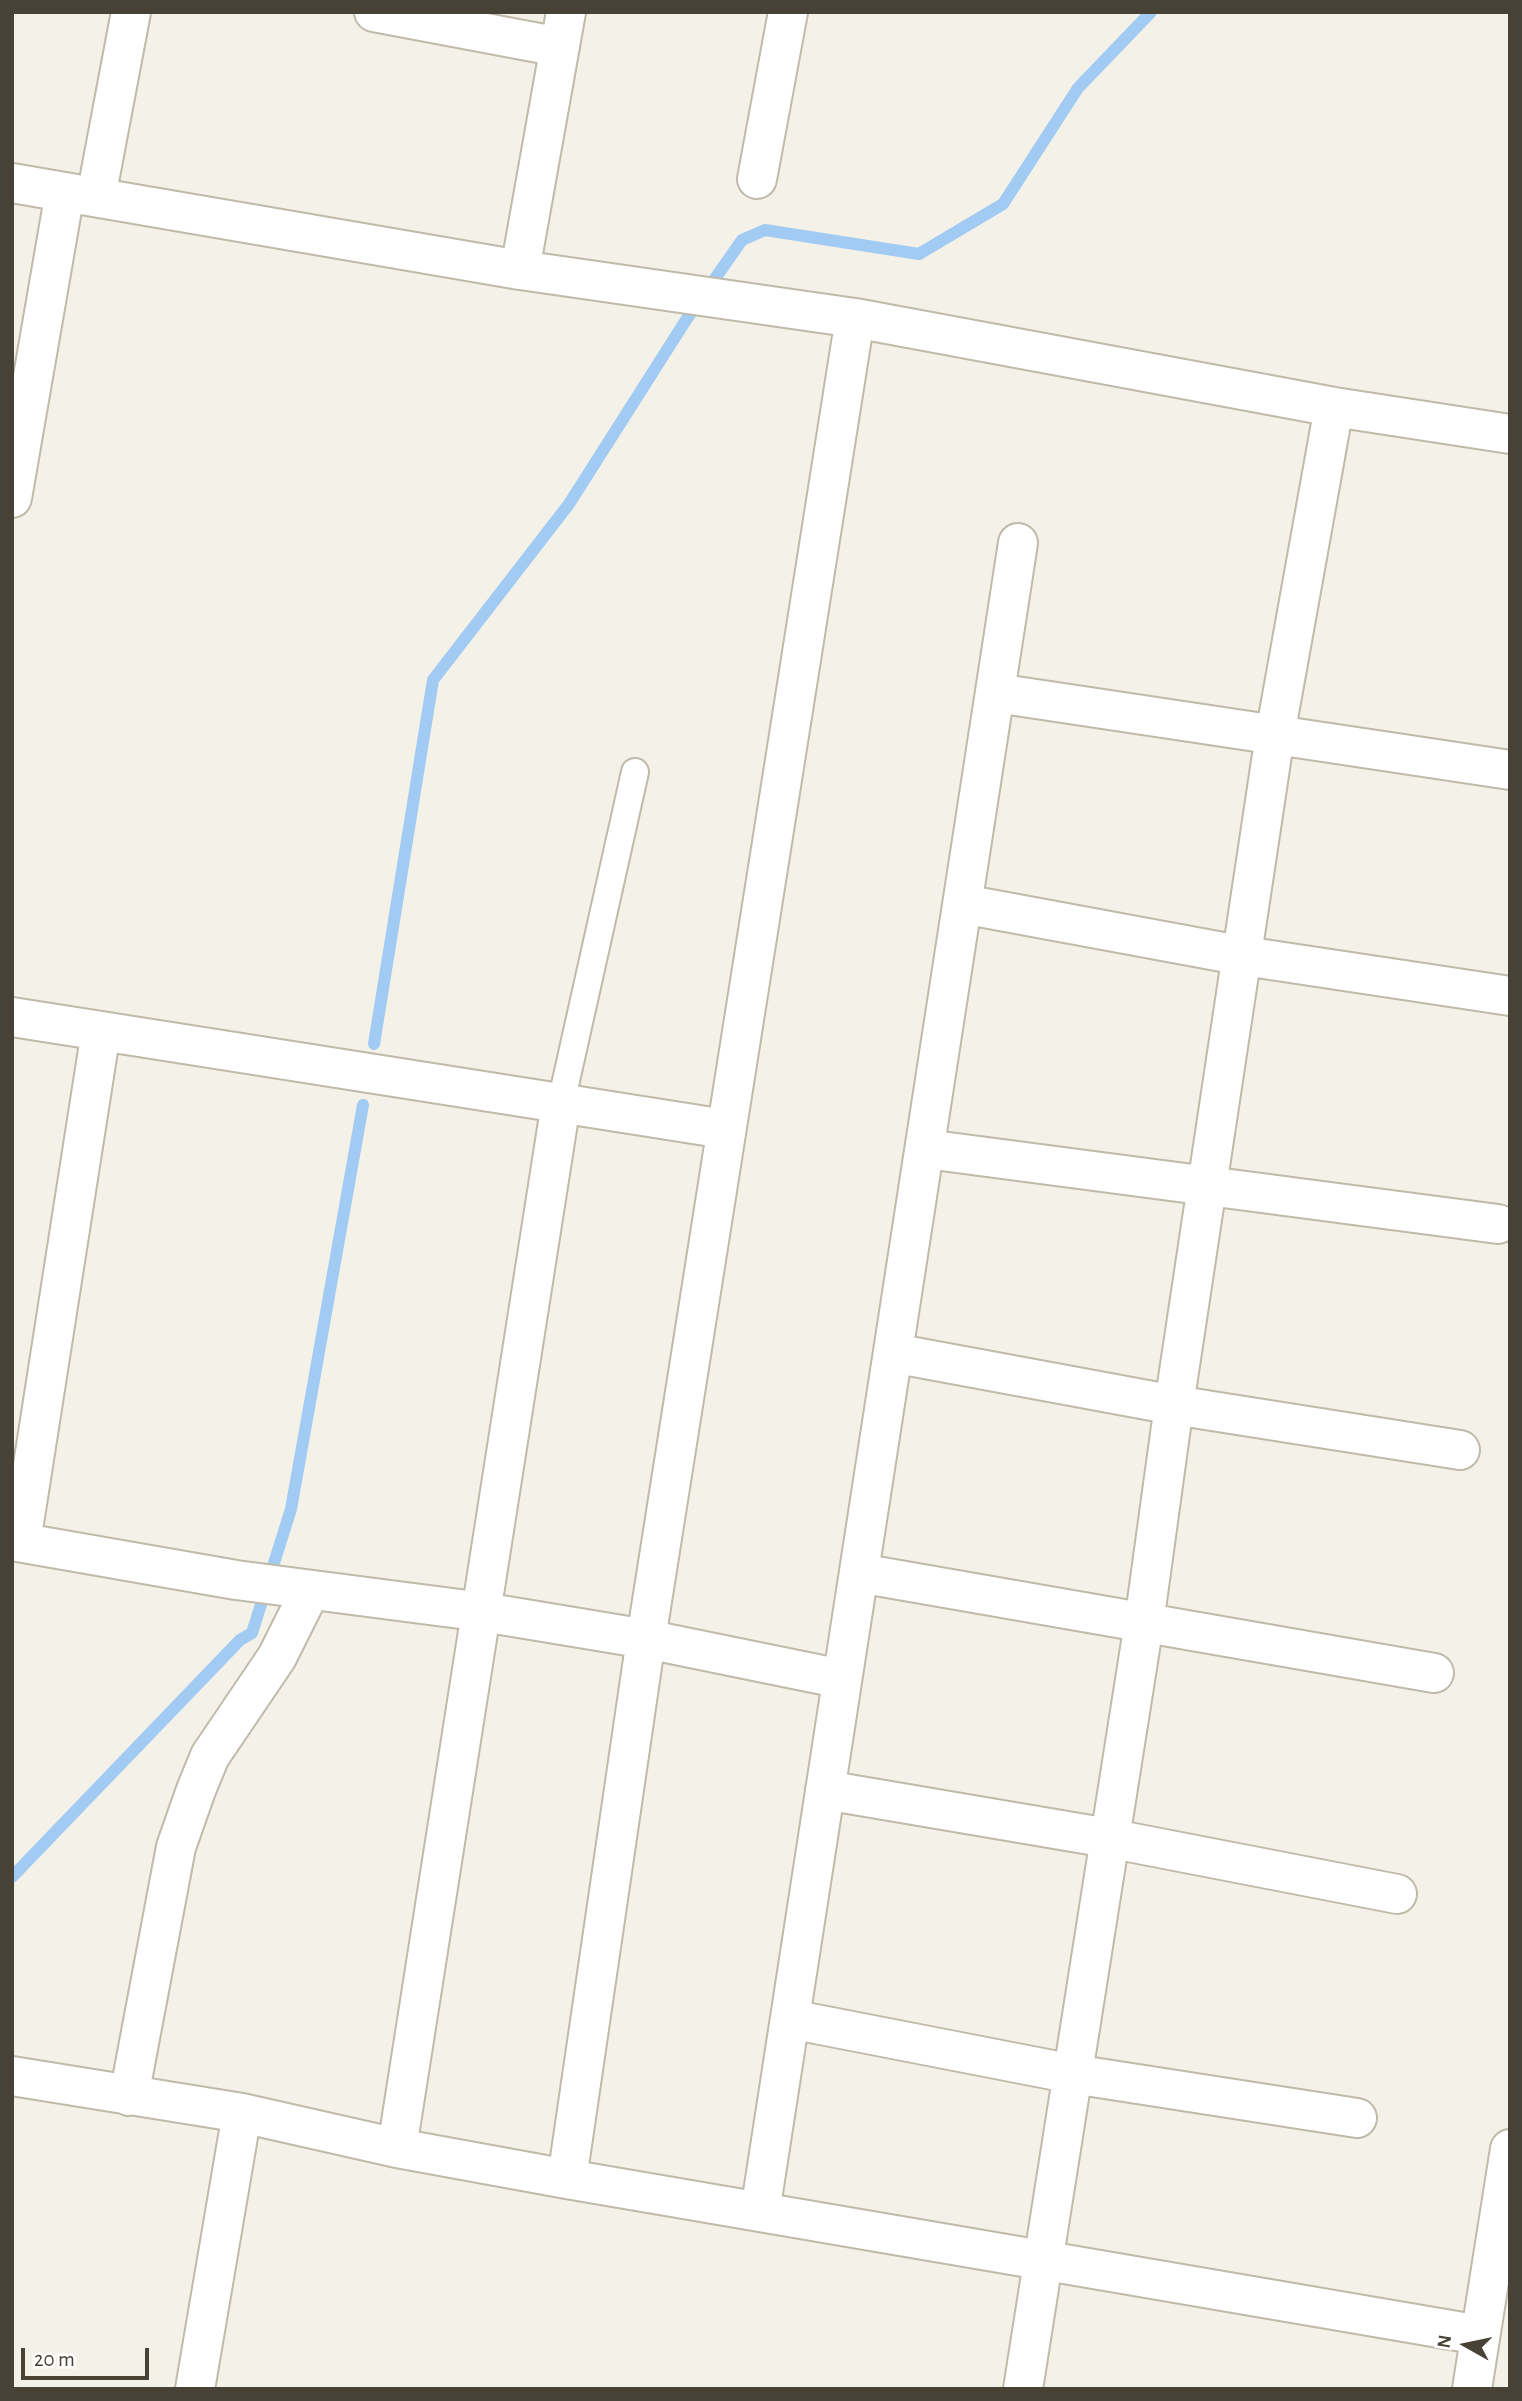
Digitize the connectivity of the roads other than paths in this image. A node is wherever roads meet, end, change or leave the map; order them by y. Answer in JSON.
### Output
{"nodes":[{"id":1,"x":131,"y":12,"type":"edge"},
{"id":2,"x":374,"y":12,"type":"edge"},
{"id":3,"x":781,"y":13,"type":"edge"},
{"id":4,"x":563,"y":30,"type":"edge"},
{"id":5,"x":757,"y":179,"type":"dead end"},
{"id":6,"x":12,"y":183,"type":"edge"},
{"id":7,"x":80,"y":194,"type":"junction"},
{"id":8,"x":520,"y":270,"type":"junction"},
{"id":9,"x":855,"y":318,"type":"junction"},
{"id":10,"x":1334,"y":407,"type":"junction"},
{"id":11,"x":1510,"y":434,"type":"edge"},
{"id":12,"x":12,"y":498,"type":"edge"},
{"id":13,"x":1018,"y":543,"type":"dead end"},
{"id":14,"x":996,"y":692,"type":"junction"},
{"id":15,"x":1275,"y":736,"type":"junction"},
{"id":16,"x":1510,"y":770,"type":"edge"},
{"id":17,"x":635,"y":772,"type":"dead end"},
{"id":18,"x":963,"y":904,"type":"junction"},
{"id":19,"x":1244,"y":956,"type":"junction"},
{"id":20,"x":1510,"y":996,"type":"edge"},
{"id":21,"x":12,"y":1017,"type":"edge"},
{"id":22,"x":101,"y":1031,"type":"junction"},
{"id":23,"x":561,"y":1102,"type":"junction"},
{"id":24,"x":725,"y":1129,"type":"junction"},
{"id":25,"x":926,"y":1149,"type":"junction"},
{"id":26,"x":1207,"y":1186,"type":"junction"},
{"id":27,"x":1498,"y":1224,"type":"dead end"},
{"id":28,"x":893,"y":1353,"type":"junction"},
{"id":29,"x":1174,"y":1405,"type":"junction"},
{"id":30,"x":1460,"y":1450,"type":"dead end"},
{"id":31,"x":17,"y":1542,"type":"edge"},
{"id":32,"x":859,"y":1573,"type":"junction"},
{"id":33,"x":300,"y":1590,"type":"junction"},
{"id":34,"x":483,"y":1612,"type":"junction"},
{"id":35,"x":1144,"y":1623,"type":"junction"},
{"id":36,"x":646,"y":1639,"type":"junction"},
{"id":37,"x":1434,"y":1673,"type":"dead end"},
{"id":38,"x":842,"y":1679,"type":"junction"},
{"id":39,"x":825,"y":1790,"type":"junction"},
{"id":40,"x":1108,"y":1839,"type":"junction"},
{"id":41,"x":1397,"y":1894,"type":"dead end"},
{"id":42,"x":790,"y":2019,"type":"junction"},
{"id":43,"x":1073,"y":2074,"type":"junction"},
{"id":44,"x":12,"y":2076,"type":"edge"},
{"id":45,"x":129,"y":2096,"type":"junction"},
{"id":46,"x":242,"y":2113,"type":"junction"},
{"id":47,"x":1357,"y":2118,"type":"dead end"},
{"id":48,"x":397,"y":2148,"type":"junction"},
{"id":49,"x":1510,"y":2149,"type":"edge"},
{"id":50,"x":567,"y":2179,"type":"junction"},
{"id":51,"x":760,"y":2212,"type":"junction"},
{"id":52,"x":1042,"y":2261,"type":"junction"},
{"id":53,"x":1480,"y":2335,"type":"junction"},
{"id":54,"x":195,"y":2389,"type":"edge"},
{"id":55,"x":1023,"y":2389,"type":"edge"},
{"id":56,"x":1472,"y":2389,"type":"edge"}],
"edges":[{"from":1,"to":7,"type":"street"},
{"from":2,"to":4,"type":"street"},
{"from":3,"to":5,"type":"street"},
{"from":4,"to":8,"type":"street"},
{"from":6,"to":7,"type":"street"},
{"from":7,"to":8,"type":"street"},
{"from":7,"to":12,"type":"street"},
{"from":8,"to":9,"type":"street"},
{"from":9,"to":10,"type":"street"},
{"from":9,"to":24,"type":"street"},
{"from":10,"to":11,"type":"street"},
{"from":10,"to":15,"type":"street"},
{"from":13,"to":14,"type":"street"},
{"from":14,"to":15,"type":"street"},
{"from":14,"to":18,"type":"street"},
{"from":15,"to":16,"type":"street"},
{"from":15,"to":19,"type":"street"},
{"from":17,"to":23,"type":"lane"},
{"from":18,"to":19,"type":"street"},
{"from":18,"to":25,"type":"street"},
{"from":19,"to":20,"type":"street"},
{"from":19,"to":26,"type":"street"},
{"from":21,"to":22,"type":"street"},
{"from":22,"to":23,"type":"street"},
{"from":22,"to":31,"type":"street"},
{"from":23,"to":24,"type":"street"},
{"from":23,"to":34,"type":"street"},
{"from":24,"to":36,"type":"street"},
{"from":25,"to":26,"type":"street"},
{"from":25,"to":28,"type":"street"},
{"from":26,"to":27,"type":"street"},
{"from":26,"to":29,"type":"street"},
{"from":28,"to":29,"type":"street"},
{"from":28,"to":32,"type":"street"},
{"from":29,"to":30,"type":"street"},
{"from":29,"to":35,"type":"street"},
{"from":31,"to":33,"type":"street"},
{"from":32,"to":35,"type":"street"},
{"from":32,"to":38,"type":"street"},
{"from":33,"to":34,"type":"street"},
{"from":33,"to":45,"type":"street"},
{"from":34,"to":36,"type":"street"},
{"from":34,"to":48,"type":"street"},
{"from":35,"to":37,"type":"street"},
{"from":35,"to":40,"type":"street"},
{"from":36,"to":38,"type":"street"},
{"from":36,"to":50,"type":"street"},
{"from":38,"to":39,"type":"street"},
{"from":39,"to":40,"type":"street"},
{"from":39,"to":42,"type":"street"},
{"from":40,"to":41,"type":"street"},
{"from":40,"to":43,"type":"street"},
{"from":42,"to":43,"type":"street"},
{"from":42,"to":51,"type":"street"},
{"from":43,"to":47,"type":"street"},
{"from":43,"to":52,"type":"street"},
{"from":44,"to":45,"type":"street"},
{"from":45,"to":46,"type":"street"},
{"from":46,"to":48,"type":"street"},
{"from":46,"to":54,"type":"street"},
{"from":48,"to":50,"type":"street"},
{"from":49,"to":53,"type":"street"},
{"from":50,"to":51,"type":"street"},
{"from":51,"to":52,"type":"street"},
{"from":52,"to":53,"type":"street"},
{"from":52,"to":55,"type":"street"},
{"from":53,"to":56,"type":"street"}]}
